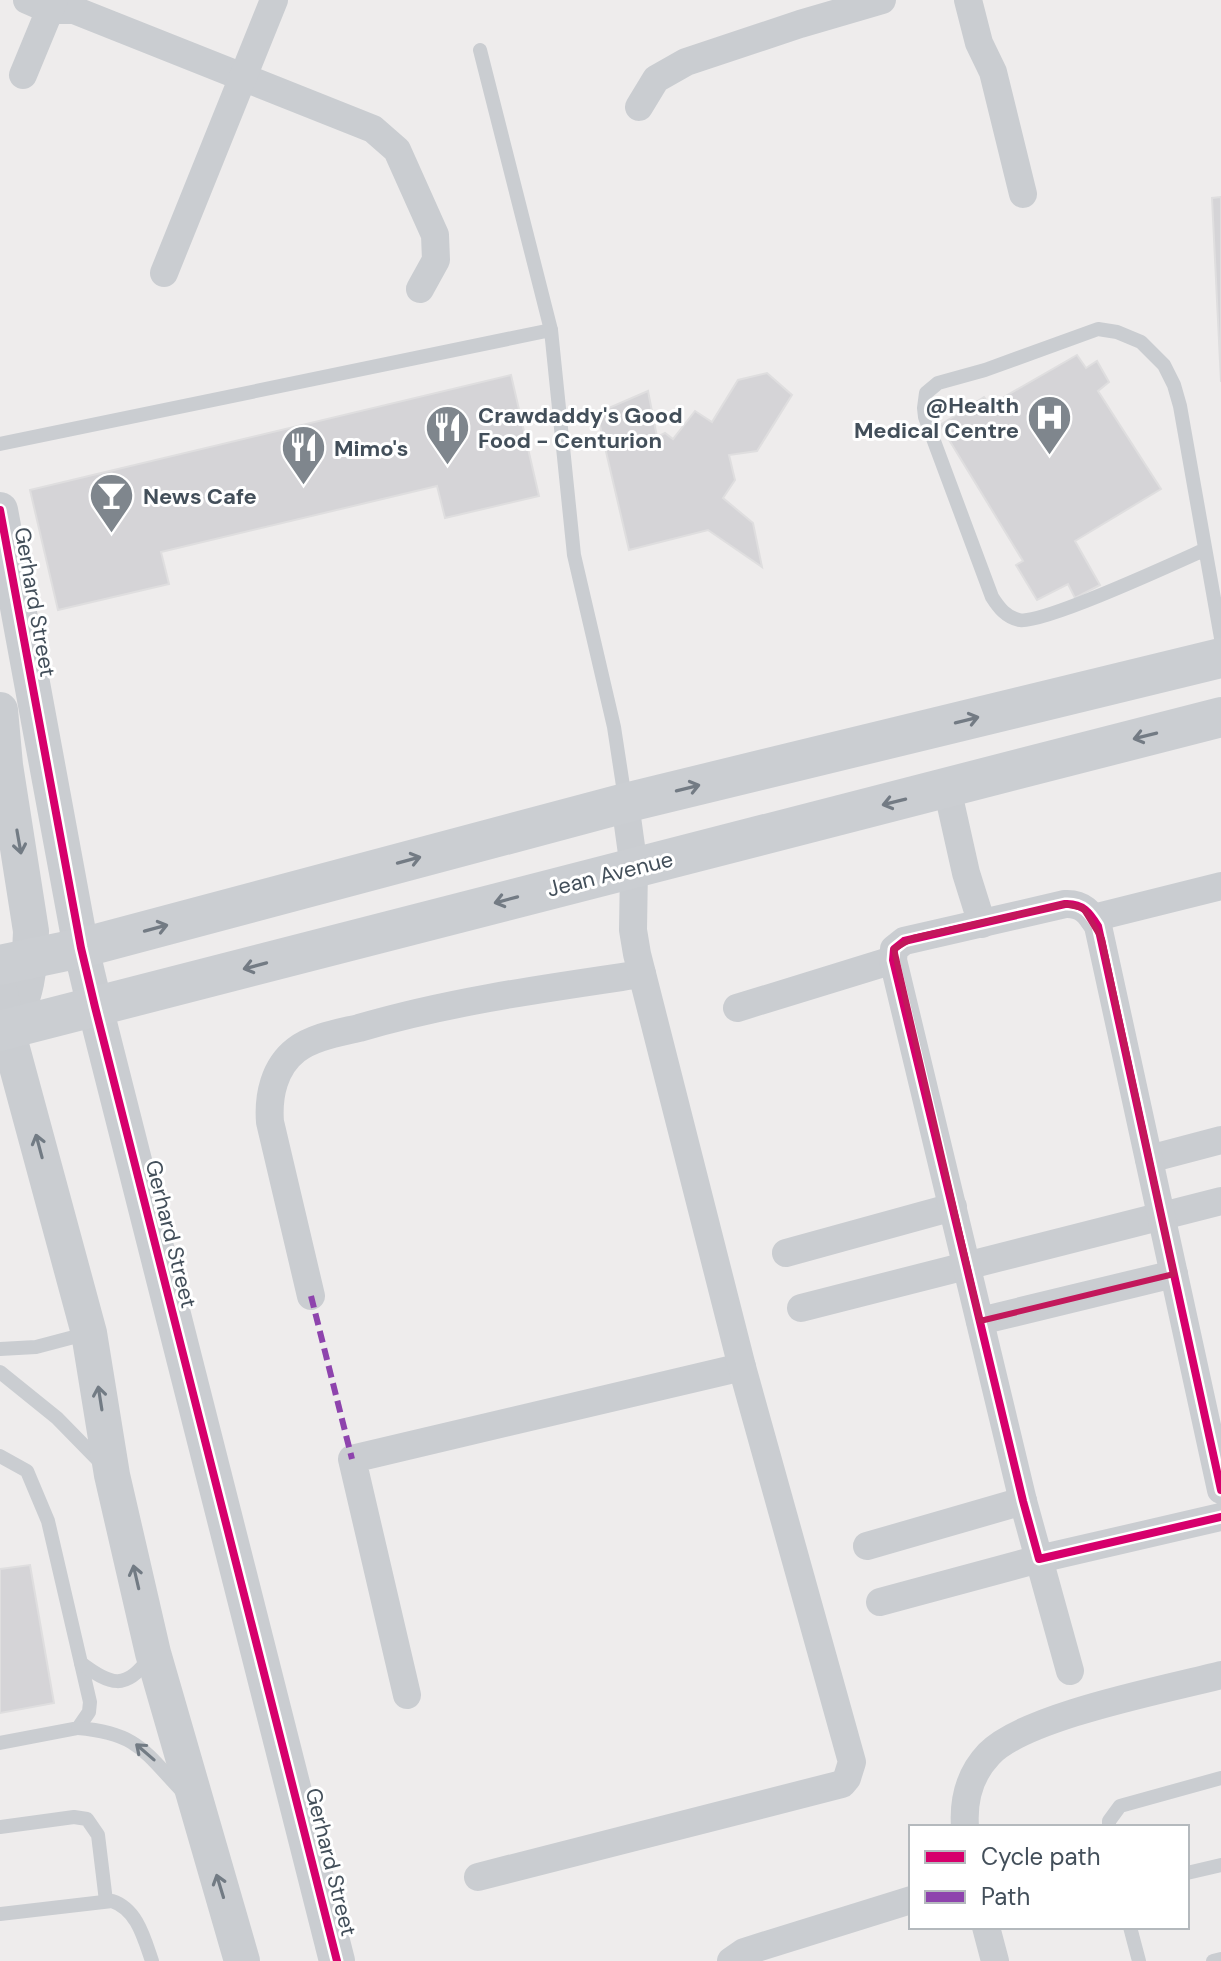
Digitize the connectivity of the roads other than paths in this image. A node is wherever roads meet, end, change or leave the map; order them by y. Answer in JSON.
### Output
{"nodes":[{"id":1,"x":274,"y":0,"type":"edge"},
{"id":2,"x":882,"y":0,"type":"edge"},
{"id":3,"x":968,"y":0,"type":"edge"},
{"id":4,"x":984,"y":0,"type":"edge"},
{"id":5,"x":54,"y":4,"type":"edge"},
{"id":6,"x":480,"y":50,"type":"dead end"},
{"id":7,"x":993,"y":72,"type":"junction"},
{"id":8,"x":23,"y":75,"type":"dead end"},
{"id":9,"x":242,"y":77,"type":"junction"},
{"id":10,"x":639,"y":107,"type":"dead end"},
{"id":11,"x":1023,"y":194,"type":"dead end"},
{"id":12,"x":164,"y":273,"type":"dead end"},
{"id":13,"x":420,"y":289,"type":"dead end"},
{"id":14,"x":551,"y":330,"type":"junction"},
{"id":15,"x":0,"y":444,"type":"edge"},
{"id":16,"x":0,"y":510,"type":"edge"},
{"id":17,"x":1204,"y":550,"type":"junction"},
{"id":18,"x":1221,"y":638,"type":"edge"},
{"id":19,"x":1221,"y":658,"type":"edge"},
{"id":20,"x":0,"y":710,"type":"edge"},
{"id":21,"x":1221,"y":717,"type":"edge"},
{"id":22,"x":947,"y":788,"type":"junction"},
{"id":23,"x":625,"y":803,"type":"junction"},
{"id":24,"x":634,"y":868,"type":"junction"},
{"id":25,"x":1221,"y":886,"type":"edge"},
{"id":26,"x":1093,"y":918,"type":"junction"},
{"id":27,"x":982,"y":924,"type":"junction"},
{"id":28,"x":81,"y":948,"type":"junction"},
{"id":29,"x":893,"y":960,"type":"junction"},
{"id":30,"x":15,"y":962,"type":"edge"},
{"id":31,"x":642,"y":974,"type":"junction"},
{"id":32,"x":95,"y":1007,"type":"junction"},
{"id":33,"x":737,"y":1008,"type":"dead end"},
{"id":34,"x":2,"y":1018,"type":"edge"},
{"id":35,"x":1221,"y":1140,"type":"edge"},
{"id":36,"x":1149,"y":1159,"type":"junction"},
{"id":37,"x":1221,"y":1201,"type":"edge"},
{"id":38,"x":953,"y":1207,"type":"junction"},
{"id":39,"x":1161,"y":1215,"type":"junction"},
{"id":40,"x":786,"y":1253,"type":"dead end"},
{"id":41,"x":967,"y":1265,"type":"junction"},
{"id":42,"x":1174,"y":1274,"type":"junction"},
{"id":43,"x":311,"y":1296,"type":"dead end"},
{"id":44,"x":801,"y":1308,"type":"dead end"},
{"id":45,"x":980,"y":1321,"type":"junction"},
{"id":46,"x":89,"y":1333,"type":"junction"},
{"id":47,"x":0,"y":1349,"type":"edge"},
{"id":48,"x":742,"y":1367,"type":"junction"},
{"id":49,"x":0,"y":1372,"type":"edge"},
{"id":50,"x":1216,"y":1452,"type":"edge"},
{"id":51,"x":0,"y":1456,"type":"edge"},
{"id":52,"x":112,"y":1475,"type":"junction"},
{"id":53,"x":1221,"y":1490,"type":"edge"},
{"id":54,"x":1023,"y":1501,"type":"junction"},
{"id":55,"x":1221,"y":1517,"type":"edge"},
{"id":56,"x":867,"y":1546,"type":"dead end"},
{"id":57,"x":1039,"y":1559,"type":"junction"},
{"id":58,"x":880,"y":1602,"type":"dead end"},
{"id":59,"x":153,"y":1653,"type":"junction"},
{"id":60,"x":81,"y":1663,"type":"junction"},
{"id":61,"x":1070,"y":1671,"type":"dead end"},
{"id":62,"x":1221,"y":1675,"type":"edge"},
{"id":63,"x":407,"y":1695,"type":"dead end"},
{"id":64,"x":78,"y":1728,"type":"junction"},
{"id":65,"x":0,"y":1743,"type":"edge"},
{"id":66,"x":1221,"y":1778,"type":"edge"},
{"id":67,"x":196,"y":1805,"type":"junction"},
{"id":68,"x":965,"y":1825,"type":"edge"},
{"id":69,"x":1109,"y":1825,"type":"edge"},
{"id":70,"x":0,"y":1827,"type":"edge"},
{"id":71,"x":1221,"y":1865,"type":"edge"},
{"id":72,"x":1189,"y":1873,"type":"edge"},
{"id":73,"x":478,"y":1877,"type":"dead end"},
{"id":74,"x":106,"y":1901,"type":"junction"},
{"id":75,"x":909,"y":1901,"type":"edge"},
{"id":76,"x":0,"y":1914,"type":"edge"},
{"id":77,"x":987,"y":1929,"type":"edge"},
{"id":78,"x":1131,"y":1929,"type":"edge"},
{"id":79,"x":1221,"y":1959,"type":"edge"},
{"id":80,"x":152,"y":1961,"type":"edge"},
{"id":81,"x":242,"y":1961,"type":"edge"},
{"id":82,"x":337,"y":1961,"type":"edge"},
{"id":83,"x":731,"y":1961,"type":"edge"},
{"id":84,"x":995,"y":1961,"type":"edge"},
{"id":85,"x":1139,"y":1961,"type":"edge"},
{"id":86,"x":1213,"y":1961,"type":"edge"}],
"edges":[{"from":1,"to":9,"type":"street"},
{"from":2,"to":10,"type":"street"},
{"from":3,"to":7,"type":"street"},
{"from":4,"to":7,"type":"street"},
{"from":5,"to":8,"type":"street"},
{"from":5,"to":9,"type":"street"},
{"from":6,"to":14,"type":"lane"},
{"from":7,"to":11,"type":"street"},
{"from":9,"to":12,"type":"street"},
{"from":9,"to":13,"type":"street"},
{"from":14,"to":15,"type":"lane"},
{"from":14,"to":23,"type":"lane"},
{"from":16,"to":28,"type":"street","name":"Gerhard Street"},
{"from":17,"to":17,"type":"lane"},
{"from":17,"to":18,"type":"lane"},
{"from":23,"to":19,"type":"main road","one_way":true},
{"from":20,"to":30,"type":"street","one_way":true},
{"from":21,"to":22,"type":"main road","name":"Jean Avenue","one_way":true},
{"from":22,"to":24,"type":"main road","name":"Jean Avenue","one_way":true},
{"from":22,"to":27,"type":"street"},
{"from":23,"to":24,"type":"street"},
{"from":28,"to":23,"type":"main road","one_way":true},
{"from":24,"to":31,"type":"street"},
{"from":24,"to":32,"type":"main road","name":"Jean Avenue","one_way":true},
{"from":25,"to":26,"type":"street"},
{"from":26,"to":27,"type":"street"},
{"from":26,"to":36,"type":"street"},
{"from":27,"to":29,"type":"street"},
{"from":28,"to":30,"type":"main road"},
{"from":28,"to":32,"type":"street","name":"Gerhard Street"},
{"from":29,"to":33,"type":"street"},
{"from":29,"to":38,"type":"street"},
{"from":30,"to":34,"type":"street"},
{"from":31,"to":43,"type":"street"},
{"from":31,"to":48,"type":"street"},
{"from":32,"to":34,"type":"main road","name":"Jean Avenue"},
{"from":32,"to":82,"type":"street","name":"Gerhard Street"},
{"from":46,"to":34,"type":"street","one_way":true},
{"from":35,"to":36,"type":"street"},
{"from":36,"to":39,"type":"street"},
{"from":37,"to":39,"type":"street"},
{"from":38,"to":40,"type":"street"},
{"from":38,"to":41,"type":"street"},
{"from":39,"to":41,"type":"street"},
{"from":39,"to":42,"type":"street"},
{"from":41,"to":44,"type":"street"},
{"from":41,"to":45,"type":"street"},
{"from":42,"to":45,"type":"street"},
{"from":42,"to":50,"type":"street"},
{"from":45,"to":54,"type":"street"},
{"from":46,"to":47,"type":"lane"},
{"from":52,"to":46,"type":"street","one_way":true},
{"from":48,"to":63,"type":"street"},
{"from":48,"to":73,"type":"street"},
{"from":49,"to":52,"type":"lane"},
{"from":50,"to":53,"type":"street"},
{"from":51,"to":60,"type":"lane"},
{"from":59,"to":52,"type":"street","one_way":true},
{"from":54,"to":56,"type":"street"},
{"from":54,"to":57,"type":"street"},
{"from":55,"to":57,"type":"street"},
{"from":57,"to":58,"type":"street"},
{"from":57,"to":61,"type":"street"},
{"from":59,"to":60,"type":"lane"},
{"from":59,"to":67,"type":"street"},
{"from":60,"to":64,"type":"lane"},
{"from":62,"to":68,"type":"street"},
{"from":64,"to":65,"type":"lane"},
{"from":67,"to":64,"type":"lane","one_way":true},
{"from":66,"to":69,"type":"lane"},
{"from":81,"to":67,"type":"street","one_way":true},
{"from":70,"to":74,"type":"lane"},
{"from":71,"to":72,"type":"lane"},
{"from":74,"to":76,"type":"lane"},
{"from":74,"to":80,"type":"lane"},
{"from":75,"to":83,"type":"street"},
{"from":77,"to":84,"type":"street"},
{"from":78,"to":85,"type":"lane"},
{"from":79,"to":86,"type":"lane"}]}
